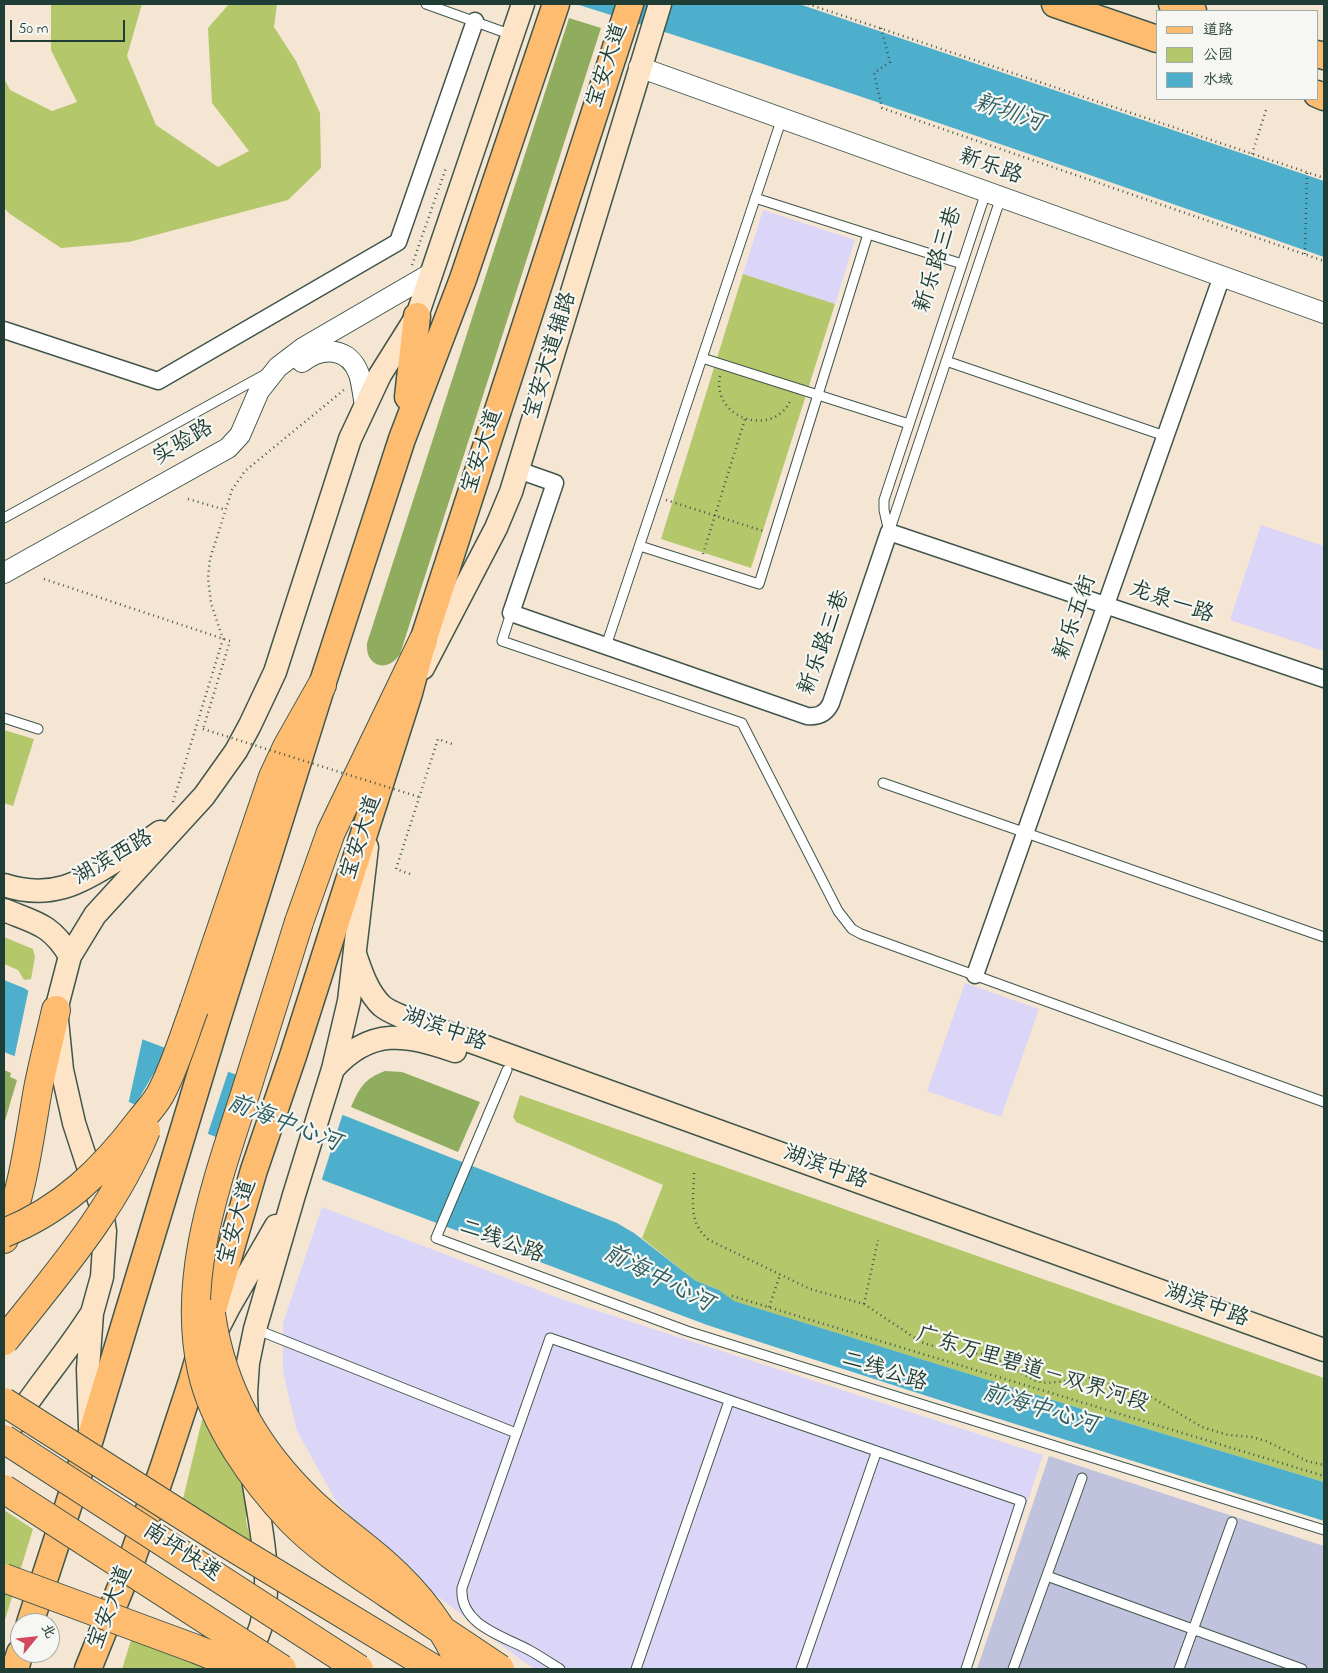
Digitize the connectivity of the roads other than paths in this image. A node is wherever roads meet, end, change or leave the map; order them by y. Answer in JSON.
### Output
{"nodes":[{"id":1,"x":426,"y":4,"type":"edge"},
{"id":2,"x":523,"y":4,"type":"edge"},
{"id":3,"x":556,"y":4,"type":"edge"},
{"id":4,"x":630,"y":4,"type":"edge"},
{"id":5,"x":660,"y":4,"type":"edge"},
{"id":6,"x":1055,"y":4,"type":"edge"},
{"id":7,"x":1172,"y":4,"type":"edge"},
{"id":8,"x":1190,"y":10,"type":"edge"},
{"id":9,"x":475,"y":22,"type":"junction"},
{"id":10,"x":512,"y":35,"type":"junction"},
{"id":11,"x":1156,"y":39,"type":"edge"},
{"id":12,"x":639,"y":67,"type":"junction"},
{"id":13,"x":782,"y":118,"type":"junction"},
{"id":14,"x":994,"y":194,"type":"junction"},
{"id":15,"x":755,"y":198,"type":"junction"},
{"id":16,"x":868,"y":234,"type":"junction"},
{"id":17,"x":962,"y":264,"type":"junction"},
{"id":18,"x":432,"y":273,"type":"junction"},
{"id":19,"x":1222,"y":276,"type":"junction"},
{"id":20,"x":1324,"y":313,"type":"edge"},
{"id":21,"x":417,"y":316,"type":"junction"},
{"id":22,"x":4,"y":330,"type":"edge"},
{"id":23,"x":702,"y":358,"type":"junction"},
{"id":24,"x":946,"y":361,"type":"junction"},
{"id":25,"x":278,"y":367,"type":"junction"},
{"id":26,"x":818,"y":395,"type":"junction"},
{"id":27,"x":365,"y":405,"type":"junction"},
{"id":28,"x":909,"y":424,"type":"junction"},
{"id":29,"x":1166,"y":436,"type":"junction"},
{"id":30,"x":402,"y":439,"type":"junction"},
{"id":31,"x":518,"y":470,"type":"junction"},
{"id":32,"x":4,"y":518,"type":"edge"},
{"id":33,"x":889,"y":532,"type":"junction"},
{"id":34,"x":640,"y":546,"type":"junction"},
{"id":35,"x":4,"y":573,"type":"edge"},
{"id":36,"x":4,"y":588,"type":"edge"},
{"id":37,"x":1105,"y":605,"type":"junction"},
{"id":38,"x":511,"y":613,"type":"junction"},
{"id":39,"x":423,"y":641,"type":"junction"},
{"id":40,"x":606,"y":646,"type":"junction"},
{"id":41,"x":1324,"y":679,"type":"edge"},
{"id":42,"x":322,"y":685,"type":"junction"},
{"id":43,"x":410,"y":693,"type":"junction"},
{"id":44,"x":4,"y":718,"type":"edge"},
{"id":45,"x":38,"y":729,"type":"dead end"},
{"id":46,"x":883,"y":783,"type":"dead end"},
{"id":47,"x":180,"y":809,"type":"junction"},
{"id":48,"x":372,"y":809,"type":"junction"},
{"id":49,"x":1025,"y":833,"type":"junction"},
{"id":50,"x":4,"y":885,"type":"edge"},
{"id":51,"x":4,"y":910,"type":"edge"},
{"id":52,"x":1324,"y":937,"type":"edge"},
{"id":53,"x":355,"y":954,"type":"junction"},
{"id":54,"x":68,"y":961,"type":"junction"},
{"id":55,"x":975,"y":975,"type":"junction"},
{"id":56,"x":56,"y":1010,"type":"junction"},
{"id":57,"x":464,"y":1046,"type":"junction"},
{"id":58,"x":333,"y":1070,"type":"junction"},
{"id":59,"x":507,"y":1070,"type":"junction"},
{"id":60,"x":162,"y":1092,"type":"junction"},
{"id":61,"x":1324,"y":1102,"type":"edge"},
{"id":62,"x":295,"y":1191,"type":"junction"},
{"id":63,"x":4,"y":1233,"type":"edge"},
{"id":64,"x":4,"y":1239,"type":"edge"},
{"id":65,"x":203,"y":1244,"type":"junction"},
{"id":66,"x":92,"y":1313,"type":"junction"},
{"id":67,"x":255,"y":1329,"type":"junction"},
{"id":68,"x":4,"y":1341,"type":"edge"},
{"id":69,"x":1324,"y":1350,"type":"edge"},
{"id":70,"x":1324,"y":1366,"type":"edge"},
{"id":71,"x":192,"y":1381,"type":"junction"},
{"id":72,"x":729,"y":1401,"type":"junction"},
{"id":73,"x":4,"y":1402,"type":"edge"},
{"id":74,"x":516,"y":1433,"type":"junction"},
{"id":75,"x":4,"y":1439,"type":"edge"},
{"id":76,"x":90,"y":1439,"type":"junction"},
{"id":77,"x":876,"y":1453,"type":"junction"},
{"id":78,"x":1082,"y":1478,"type":"dead end"},
{"id":79,"x":4,"y":1489,"type":"edge"},
{"id":80,"x":1232,"y":1522,"type":"dead end"},
{"id":81,"x":1324,"y":1530,"type":"edge"},
{"id":82,"x":1047,"y":1576,"type":"junction"},
{"id":83,"x":4,"y":1578,"type":"edge"},
{"id":84,"x":33,"y":1613,"type":"edge"},
{"id":85,"x":1193,"y":1630,"type":"junction"},
{"id":86,"x":88,"y":1669,"type":"edge"},
{"id":87,"x":238,"y":1669,"type":"edge"},
{"id":88,"x":246,"y":1669,"type":"edge"},
{"id":89,"x":282,"y":1669,"type":"edge"},
{"id":90,"x":359,"y":1669,"type":"edge"},
{"id":91,"x":434,"y":1669,"type":"edge"},
{"id":92,"x":462,"y":1669,"type":"edge"},
{"id":93,"x":500,"y":1669,"type":"edge"},
{"id":94,"x":560,"y":1669,"type":"edge"},
{"id":95,"x":636,"y":1669,"type":"edge"},
{"id":96,"x":801,"y":1669,"type":"edge"},
{"id":97,"x":966,"y":1669,"type":"edge"},
{"id":98,"x":1013,"y":1669,"type":"edge"},
{"id":99,"x":1179,"y":1669,"type":"edge"},
{"id":100,"x":1302,"y":1669,"type":"edge"}],
"edges":[{"from":1,"to":9,"type":"lane"},
{"from":2,"to":10,"type":"main road"},
{"from":3,"to":30,"type":"main road"},
{"from":4,"to":39,"type":"main road","name":"宝安大道"},
{"from":5,"to":12,"type":"main road","name":"宝安大道辅路"},
{"from":6,"to":11,"type":"main road"},
{"from":7,"to":8,"type":"main road"},
{"from":9,"to":10,"type":"lane"},
{"from":9,"to":22,"type":"street"},
{"from":10,"to":18,"type":"main road"},
{"from":12,"to":13,"type":"street","name":"新乐路"},
{"from":12,"to":31,"type":"main road","name":"宝安大道辅路"},
{"from":13,"to":14,"type":"street","name":"新乐路"},
{"from":13,"to":15,"type":"lane"},
{"from":14,"to":17,"type":"lane","name":"新乐路三巷"},
{"from":14,"to":19,"type":"street","name":"新乐路"},
{"from":14,"to":24,"type":"lane"},
{"from":15,"to":16,"type":"lane"},
{"from":15,"to":23,"type":"lane"},
{"from":16,"to":17,"type":"lane"},
{"from":16,"to":26,"type":"lane"},
{"from":17,"to":28,"type":"lane","name":"新乐路三巷"},
{"from":18,"to":21,"type":"main road"},
{"from":18,"to":25,"type":"street","name":"实验路"},
{"from":19,"to":20,"type":"street","name":"新乐路"},
{"from":19,"to":29,"type":"street","name":"新乐五街"},
{"from":21,"to":27,"type":"main road"},
{"from":21,"to":30,"type":"main road"},
{"from":23,"to":26,"type":"lane"},
{"from":23,"to":34,"type":"lane"},
{"from":24,"to":29,"type":"lane"},
{"from":24,"to":33,"type":"lane"},
{"from":25,"to":32,"type":"lane"},
{"from":25,"to":35,"type":"street","name":"实验路"},
{"from":26,"to":28,"type":"lane"},
{"from":26,"to":34,"type":"lane"},
{"from":27,"to":36,"type":"street","name":"实验路"},
{"from":27,"to":47,"type":"main road"},
{"from":28,"to":33,"type":"lane","name":"新乐路三巷"},
{"from":29,"to":37,"type":"street","name":"新乐五街"},
{"from":30,"to":42,"type":"main road"},
{"from":31,"to":38,"type":"street"},
{"from":31,"to":43,"type":"main road","name":"宝安大道辅路"},
{"from":33,"to":37,"type":"street","name":"龙泉一路"},
{"from":33,"to":40,"type":"street","name":"新乐路三巷"},
{"from":34,"to":40,"type":"lane"},
{"from":37,"to":41,"type":"street","name":"龙泉一路"},
{"from":37,"to":49,"type":"street","name":"新乐五街"},
{"from":38,"to":40,"type":"street","name":"新乐路三巷"},
{"from":38,"to":55,"type":"lane"},
{"from":39,"to":43,"type":"main road","name":"宝安大道"},
{"from":39,"to":65,"type":"highway","bridge":true},
{"from":42,"to":60,"type":"highway","bridge":true},
{"from":42,"to":76,"type":"main road"},
{"from":43,"to":48,"type":"main road","name":"宝安大道"},
{"from":44,"to":45,"type":"lane"},
{"from":46,"to":49,"type":"lane"},
{"from":47,"to":50,"type":"main road","name":"湖滨西路"},
{"from":47,"to":54,"type":"main road"},
{"from":48,"to":53,"type":"main road"},
{"from":48,"to":71,"type":"main road","name":"宝安大道"},
{"from":49,"to":52,"type":"lane"},
{"from":49,"to":55,"type":"street","name":"新乐五街"},
{"from":51,"to":54,"type":"main road"},
{"from":53,"to":57,"type":"main road","name":"湖滨中路"},
{"from":53,"to":58,"type":"main road"},
{"from":54,"to":56,"type":"main road"},
{"from":55,"to":61,"type":"lane"},
{"from":56,"to":64,"type":"highway"},
{"from":56,"to":66,"type":"main road"},
{"from":57,"to":58,"type":"main road","name":"湖滨中路"},
{"from":57,"to":59,"type":"main road","name":"湖滨中路"},
{"from":57,"to":69,"type":"main road","name":"湖滨中路"},
{"from":58,"to":62,"type":"main road"},
{"from":59,"to":70,"type":"main road","name":"湖滨中路"},
{"from":59,"to":81,"type":"lane","name":"二线公路"},
{"from":60,"to":63,"type":"highway","bridge":true},
{"from":60,"to":68,"type":"highway","bridge":true},
{"from":62,"to":67,"type":"main road"},
{"from":62,"to":71,"type":"main road"},
{"from":65,"to":92,"type":"highway","bridge":true},
{"from":65,"to":93,"type":"highway","bridge":true},
{"from":66,"to":75,"type":"main road"},
{"from":66,"to":76,"type":"main road"},
{"from":67,"to":74,"type":"lane"},
{"from":67,"to":87,"type":"main road"},
{"from":71,"to":86,"type":"main road","name":"宝安大道","bridge":true},
{"from":72,"to":74,"type":"lane"},
{"from":72,"to":77,"type":"lane"},
{"from":72,"to":95,"type":"lane"},
{"from":73,"to":91,"type":"highway","bridge":true},
{"from":74,"to":94,"type":"lane"},
{"from":75,"to":90,"type":"highway","name":"南坪快速","bridge":true},
{"from":76,"to":84,"type":"main road","bridge":true},
{"from":77,"to":96,"type":"lane"},
{"from":77,"to":97,"type":"lane"},
{"from":78,"to":82,"type":"lane"},
{"from":79,"to":89,"type":"highway","name":"南坪快速","bridge":true},
{"from":80,"to":85,"type":"lane"},
{"from":82,"to":85,"type":"lane"},
{"from":82,"to":98,"type":"lane"},
{"from":83,"to":88,"type":"highway","bridge":true},
{"from":85,"to":99,"type":"lane"},
{"from":85,"to":100,"type":"lane"}]}
